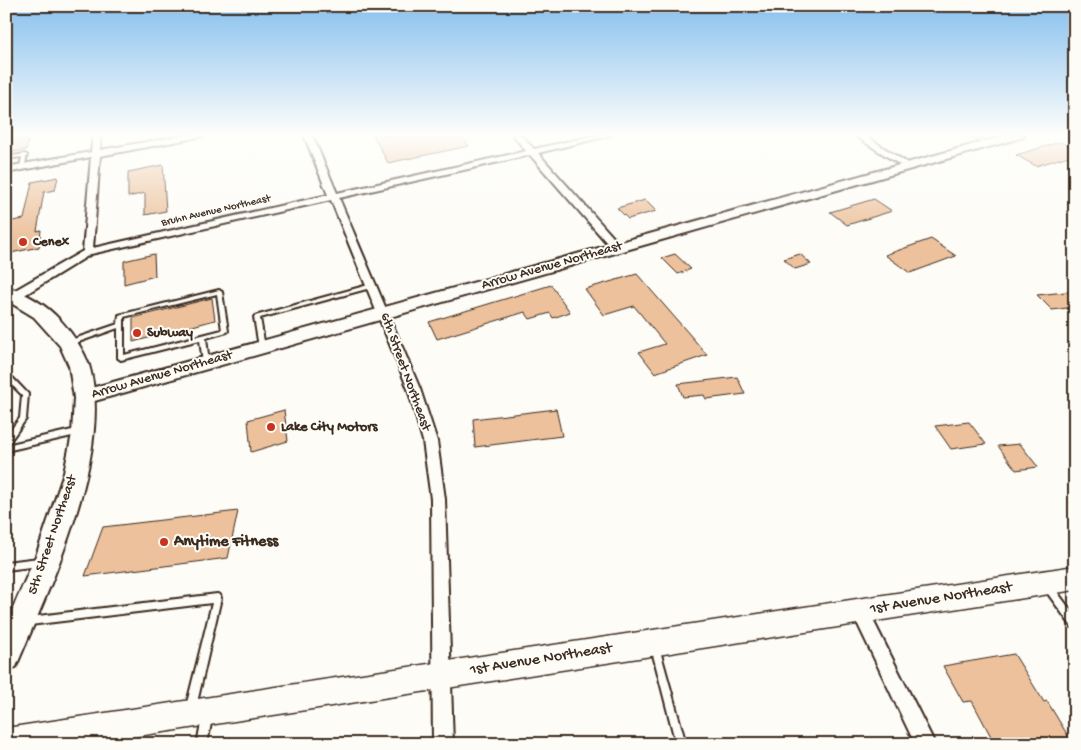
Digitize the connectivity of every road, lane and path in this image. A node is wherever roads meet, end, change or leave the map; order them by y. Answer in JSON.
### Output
{"nodes":[{"id":1,"x":95,"y":170,"type":"edge"},
{"id":2,"x":322,"y":170,"type":"edge"},
{"id":3,"x":451,"y":170,"type":"edge"},
{"id":4,"x":549,"y":170,"type":"edge"},
{"id":5,"x":894,"y":170,"type":"edge"},
{"id":6,"x":333,"y":196,"type":"junction"},
{"id":7,"x":617,"y":248,"type":"junction"},
{"id":8,"x":88,"y":252,"type":"junction"},
{"id":9,"x":372,"y":286,"type":"junction"},
{"id":10,"x":10,"y":294,"type":"edge"},
{"id":11,"x":384,"y":314,"type":"junction"},
{"id":12,"x":121,"y":325,"type":"junction"},
{"id":13,"x":203,"y":337,"type":"junction"},
{"id":14,"x":68,"y":343,"type":"junction"},
{"id":15,"x":262,"y":347,"type":"junction"},
{"id":16,"x":206,"y":363,"type":"junction"},
{"id":17,"x":6,"y":375,"type":"edge"},
{"id":18,"x":84,"y":397,"type":"junction"},
{"id":19,"x":83,"y":430,"type":"junction"},
{"id":20,"x":6,"y":442,"type":"edge"},
{"id":21,"x":6,"y":448,"type":"edge"},
{"id":22,"x":45,"y":561,"type":"junction"},
{"id":23,"x":6,"y":566,"type":"edge"},
{"id":24,"x":1075,"y":578,"type":"edge"},
{"id":25,"x":1045,"y":583,"type":"junction"},
{"id":26,"x":860,"y":612,"type":"junction"},
{"id":27,"x":21,"y":622,"type":"junction"},
{"id":28,"x":1075,"y":624,"type":"edge"},
{"id":29,"x":654,"y":643,"type":"junction"},
{"id":30,"x":6,"y":657,"type":"edge"},
{"id":31,"x":440,"y":676,"type":"junction"},
{"id":32,"x":199,"y":713,"type":"junction"},
{"id":33,"x":6,"y":742,"type":"edge"},
{"id":34,"x":202,"y":744,"type":"edge"},
{"id":35,"x":443,"y":744,"type":"edge"},
{"id":36,"x":681,"y":744,"type":"edge"},
{"id":37,"x":925,"y":744,"type":"edge"}],
"edges":[{"from":1,"to":8,"type":"street"},
{"from":2,"to":6,"type":"street","name":"6th Street Northeast"},
{"from":3,"to":6,"type":"street","name":"Bruhn Avenue Northeast"},
{"from":4,"to":7,"type":"street"},
{"from":5,"to":7,"type":"street","name":"Arrow Avenue Northeast"},
{"from":6,"to":8,"type":"street","name":"Bruhn Avenue Northeast"},
{"from":6,"to":9,"type":"street","name":"6th Street Northeast"},
{"from":7,"to":11,"type":"street","name":"Arrow Avenue Northeast"},
{"from":8,"to":10,"type":"street","name":"Bruhn Avenue Northeast"},
{"from":9,"to":11,"type":"street","name":"6th Street Northeast"},
{"from":9,"to":15,"type":"lane"},
{"from":10,"to":14,"type":"main road","name":"5th Street Northeast"},
{"from":11,"to":15,"type":"street","name":"Arrow Avenue Northeast"},
{"from":11,"to":31,"type":"street","name":"6th Street Northeast"},
{"from":12,"to":13,"type":"lane"},
{"from":12,"to":13,"type":"lane"},
{"from":12,"to":14,"type":"lane"},
{"from":13,"to":16,"type":"lane"},
{"from":14,"to":18,"type":"main road","name":"5th Street Northeast"},
{"from":15,"to":16,"type":"street","name":"Arrow Avenue Northeast"},
{"from":16,"to":18,"type":"street","name":"Arrow Avenue Northeast"},
{"from":17,"to":20,"type":"lane"},
{"from":18,"to":19,"type":"main road","name":"5th Street Northeast"},
{"from":19,"to":21,"type":"lane"},
{"from":19,"to":22,"type":"main road","name":"5th Street Northeast"},
{"from":22,"to":23,"type":"lane"},
{"from":22,"to":27,"type":"main road","name":"5th Street Northeast"},
{"from":24,"to":25,"type":"main road","name":"1st Avenue Northeast"},
{"from":25,"to":26,"type":"main road","name":"1st Avenue Northeast"},
{"from":25,"to":28,"type":"lane"},
{"from":26,"to":29,"type":"main road","name":"1st Avenue Northeast"},
{"from":26,"to":37,"type":"street"},
{"from":27,"to":30,"type":"main road","name":"5th Street Northeast"},
{"from":27,"to":32,"type":"lane"},
{"from":29,"to":31,"type":"main road","name":"1st Avenue Northeast"},
{"from":29,"to":36,"type":"lane"},
{"from":31,"to":32,"type":"main road","name":"1st Avenue Northeast"},
{"from":31,"to":35,"type":"street","name":"6th Street Northeast"},
{"from":32,"to":33,"type":"main road","name":"1st Avenue Northeast"},
{"from":32,"to":34,"type":"lane"}]}
